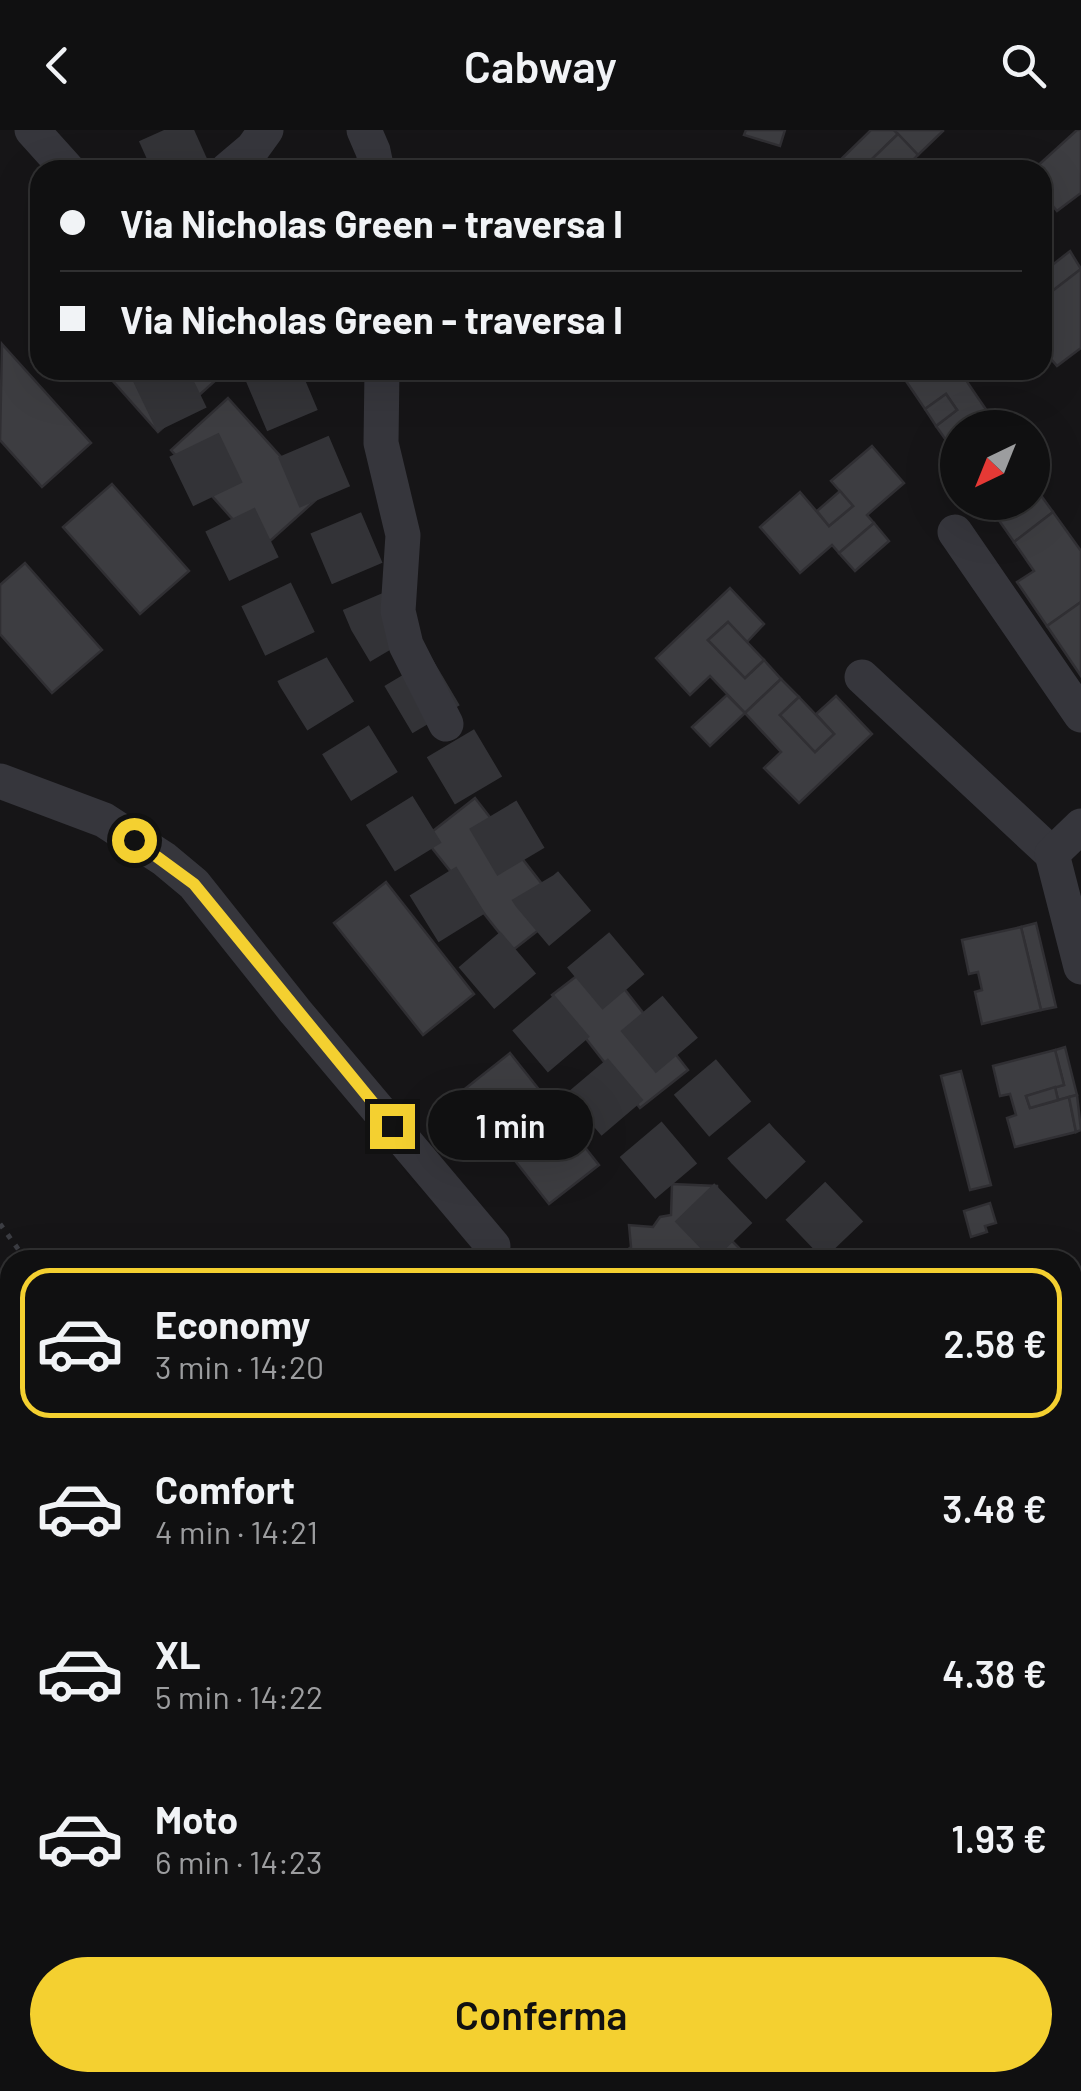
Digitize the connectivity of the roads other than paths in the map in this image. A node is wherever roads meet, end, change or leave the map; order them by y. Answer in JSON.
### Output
{"nodes":[{"id":1,"x":32,"y":130,"type":"edge"},
{"id":2,"x":266,"y":130,"type":"edge"},
{"id":3,"x":364,"y":130,"type":"edge"},
{"id":4,"x":59,"y":160,"type":"edge"},
{"id":5,"x":239,"y":160,"type":"edge"},
{"id":6,"x":375,"y":160,"type":"edge"},
{"id":7,"x":382,"y":380,"type":"edge"},
{"id":8,"x":956,"y":532,"type":"dead end"},
{"id":9,"x":862,"y":677,"type":"dead end"},
{"id":10,"x":1081,"y":715,"type":"edge"},
{"id":11,"x":446,"y":724,"type":"dead end"},
{"id":12,"x":0,"y":780,"type":"edge"},
{"id":13,"x":1081,"y":826,"type":"edge"},
{"id":14,"x":1052,"y":854,"type":"junction"},
{"id":15,"x":1081,"y":967,"type":"edge"},
{"id":16,"x":493,"y":1246,"type":"dead end"}],
"edges":[{"from":1,"to":4,"type":"street"},
{"from":2,"to":5,"type":"street"},
{"from":3,"to":6,"type":"street"},
{"from":7,"to":11,"type":"street"},
{"from":8,"to":10,"type":"street"},
{"from":9,"to":14,"type":"street"},
{"from":12,"to":16,"type":"street"},
{"from":13,"to":14,"type":"street"},
{"from":14,"to":15,"type":"street"}]}
